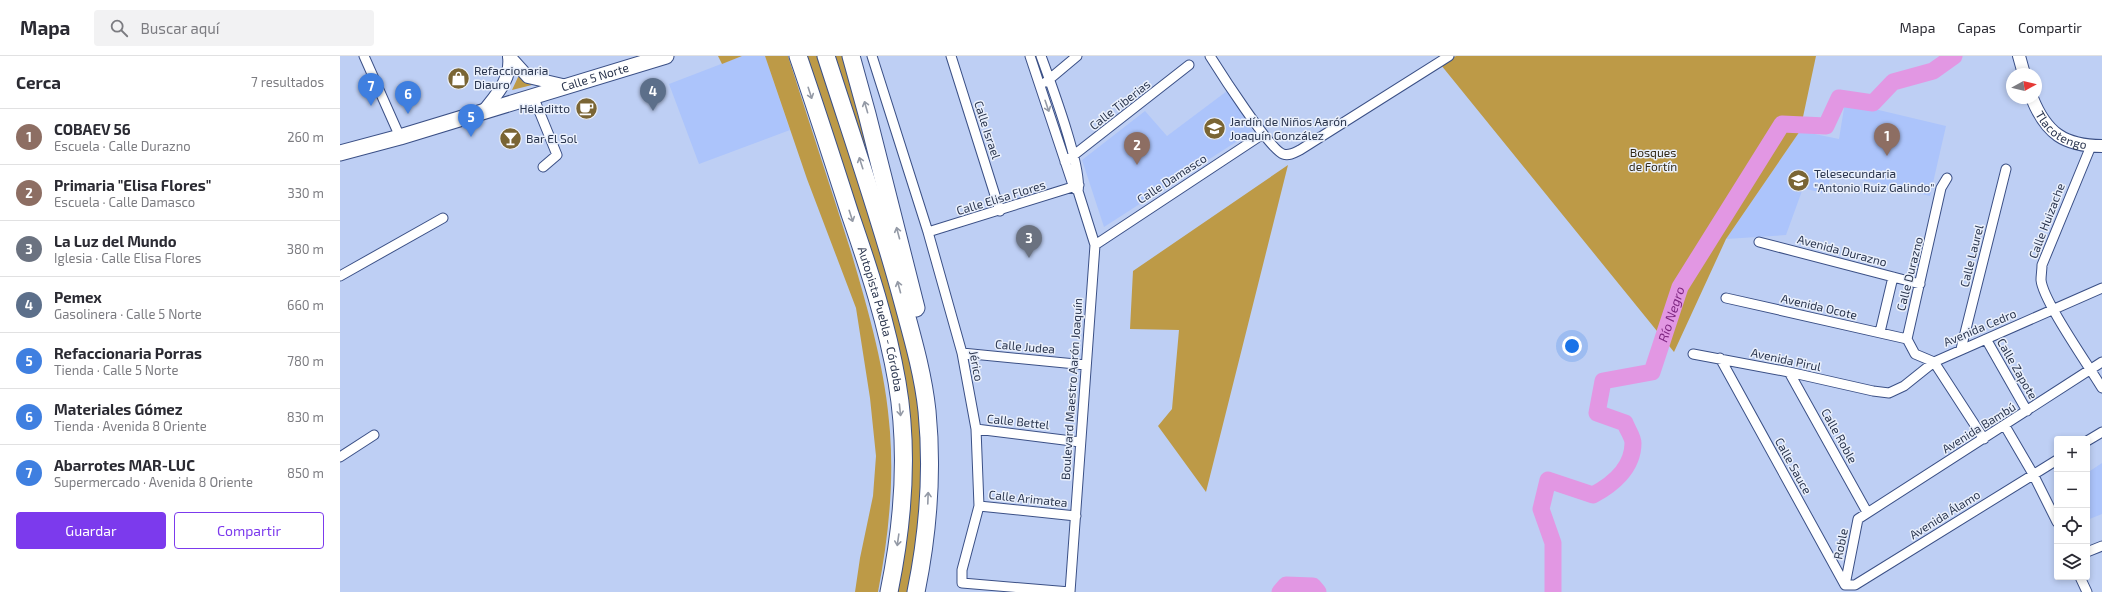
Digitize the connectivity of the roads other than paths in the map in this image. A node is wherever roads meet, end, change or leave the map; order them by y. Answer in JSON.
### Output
{"nodes":[{"id":1,"x":364,"y":56,"type":"edge"},
{"id":2,"x":509,"y":56,"type":"edge"},
{"id":3,"x":798,"y":56,"type":"edge"},
{"id":4,"x":826,"y":56,"type":"edge"},
{"id":5,"x":851,"y":56,"type":"edge"},
{"id":6,"x":872,"y":56,"type":"edge"},
{"id":7,"x":951,"y":56,"type":"edge"},
{"id":8,"x":1030,"y":56,"type":"edge"},
{"id":9,"x":1041,"y":56,"type":"edge"},
{"id":10,"x":1077,"y":56,"type":"edge"},
{"id":11,"x":1210,"y":56,"type":"edge"},
{"id":12,"x":1450,"y":56,"type":"edge"},
{"id":13,"x":2019,"y":56,"type":"edge"},
{"id":14,"x":662,"y":57,"type":"edge"},
{"id":15,"x":1189,"y":65,"type":"dead end"},
{"id":16,"x":2022,"y":68,"type":"edge"},
{"id":17,"x":1049,"y":80,"type":"junction"},
{"id":18,"x":568,"y":86,"type":"junction"},
{"id":19,"x":1040,"y":87,"type":"junction"},
{"id":20,"x":533,"y":96,"type":"junction"},
{"id":21,"x":2034,"y":104,"type":"edge"},
{"id":22,"x":483,"y":112,"type":"junction"},
{"id":23,"x":1263,"y":134,"type":"junction"},
{"id":24,"x":400,"y":137,"type":"junction"},
{"id":25,"x":2096,"y":146,"type":"edge"},
{"id":26,"x":340,"y":153,"type":"edge"},
{"id":27,"x":1073,"y":156,"type":"junction"},
{"id":28,"x":1065,"y":162,"type":"junction"},
{"id":29,"x":543,"y":167,"type":"dead end"},
{"id":30,"x":2006,"y":169,"type":"dead end"},
{"id":31,"x":1947,"y":178,"type":"dead end"},
{"id":32,"x":1077,"y":188,"type":"junction"},
{"id":33,"x":1000,"y":211,"type":"junction"},
{"id":34,"x":443,"y":218,"type":"dead end"},
{"id":35,"x":928,"y":232,"type":"junction"},
{"id":36,"x":1759,"y":242,"type":"dead end"},
{"id":37,"x":1095,"y":244,"type":"junction"},
{"id":38,"x":340,"y":276,"type":"edge"},
{"id":39,"x":1893,"y":277,"type":"junction"},
{"id":40,"x":1920,"y":284,"type":"junction"},
{"id":41,"x":2102,"y":288,"type":"edge"},
{"id":42,"x":1726,"y":298,"type":"dead end"},
{"id":43,"x":2054,"y":310,"type":"junction"},
{"id":44,"x":1880,"y":332,"type":"junction"},
{"id":45,"x":1907,"y":339,"type":"junction"},
{"id":46,"x":1986,"y":339,"type":"junction"},
{"id":47,"x":1961,"y":349,"type":"junction"},
{"id":48,"x":962,"y":353,"type":"junction"},
{"id":49,"x":1693,"y":354,"type":"dead end"},
{"id":50,"x":1720,"y":358,"type":"junction"},
{"id":51,"x":1934,"y":362,"type":"junction"},
{"id":52,"x":2102,"y":362,"type":"edge"},
{"id":53,"x":1086,"y":365,"type":"junction"},
{"id":54,"x":921,"y":368,"type":"junction"},
{"id":55,"x":2090,"y":369,"type":"junction"},
{"id":56,"x":1789,"y":372,"type":"junction"},
{"id":57,"x":2102,"y":388,"type":"edge"},
{"id":58,"x":1872,"y":391,"type":"joint"},
{"id":59,"x":2027,"y":411,"type":"junction"},
{"id":60,"x":2005,"y":426,"type":"junction"},
{"id":61,"x":976,"y":430,"type":"junction"},
{"id":62,"x":2102,"y":432,"type":"edge"},
{"id":63,"x":374,"y":435,"type":"dead end"},
{"id":64,"x":1984,"y":439,"type":"junction"},
{"id":65,"x":2090,"y":439,"type":"edge"},
{"id":66,"x":1080,"y":442,"type":"junction"},
{"id":67,"x":340,"y":457,"type":"edge"},
{"id":68,"x":2054,"y":462,"type":"edge"},
{"id":69,"x":2033,"y":474,"type":"junction"},
{"id":70,"x":979,"y":506,"type":"junction"},
{"id":71,"x":1867,"y":512,"type":"junction"},
{"id":72,"x":1076,"y":516,"type":"junction"},
{"id":73,"x":2054,"y":516,"type":"edge"},
{"id":74,"x":2102,"y":546,"type":"edge"},
{"id":75,"x":2090,"y":551,"type":"edge"},
{"id":76,"x":2081,"y":580,"type":"edge"},
{"id":77,"x":1844,"y":585,"type":"junction"},
{"id":78,"x":889,"y":592,"type":"edge"},
{"id":79,"x":916,"y":592,"type":"edge"},
{"id":80,"x":1070,"y":592,"type":"edge"},
{"id":81,"x":2087,"y":592,"type":"edge"}],
"edges":[{"from":1,"to":24,"type":"street"},
{"from":2,"to":18,"type":"street"},
{"from":2,"to":22,"type":"street"},
{"from":3,"to":78,"type":"highway","name":"Autopista Puebla - Córdoba","one_way":true},
{"from":54,"to":4,"type":"highway","one_way":true},
{"from":54,"to":5,"type":"highway","one_way":true},
{"from":6,"to":35,"type":"street","name":"Jérico"},
{"from":7,"to":33,"type":"street","name":"Calle Israel"},
{"from":8,"to":19,"type":"street","name":"Boulevard Maestro Aarón Joaquín"},
{"from":9,"to":17,"type":"street","name":"Boulevard Maestro Aarón Joaquín"},
{"from":10,"to":17,"type":"street"},
{"from":11,"to":23,"type":"street"},
{"from":12,"to":23,"type":"street"},
{"from":13,"to":16,"type":"street"},
{"from":14,"to":18,"type":"main road","name":"Calle 5 Norte"},
{"from":15,"to":27,"type":"street","name":"Calle Tiberias"},
{"from":17,"to":19,"type":"street"},
{"from":17,"to":27,"type":"street","name":"Boulevard Maestro Aarón Joaquín"},
{"from":18,"to":20,"type":"main road","name":"Calle 5 Norte"},
{"from":19,"to":28,"type":"street","name":"Boulevard Maestro Aarón Joaquín","one_way":true},
{"from":20,"to":22,"type":"main road","name":"Calle 5 Norte"},
{"from":20,"to":29,"type":"street"},
{"from":21,"to":25,"type":"street","name":"Tlacotengo"},
{"from":22,"to":24,"type":"main road","name":"Calle 5 Norte"},
{"from":23,"to":37,"type":"street","name":"Calle Damasco"},
{"from":24,"to":26,"type":"main road","name":"Calle 5 Norte"},
{"from":25,"to":43,"type":"street","name":"Calle Huizache"},
{"from":27,"to":28,"type":"street","name":"Calle Tiberias"},
{"from":27,"to":32,"type":"street","name":"Boulevard Maestro Aarón Joaquín"},
{"from":28,"to":32,"type":"street","name":"Boulevard Maestro Aarón Joaquín"},
{"from":30,"to":47,"type":"street","name":"Calle Laurel"},
{"from":31,"to":40,"type":"street","name":"Calle Durazno"},
{"from":32,"to":33,"type":"street","name":"Calle Elisa Flores"},
{"from":32,"to":37,"type":"street","name":"Boulevard Maestro Aarón Joaquín"},
{"from":33,"to":35,"type":"street","name":"Calle Elisa Flores"},
{"from":34,"to":38,"type":"street"},
{"from":35,"to":48,"type":"street","name":"Jérico"},
{"from":36,"to":39,"type":"street","name":"Avenida Durazno"},
{"from":37,"to":53,"type":"street","name":"Boulevard Maestro Aarón Joaquín"},
{"from":39,"to":40,"type":"street","name":"Avenida Durazno"},
{"from":39,"to":44,"type":"street"},
{"from":40,"to":45,"type":"street","name":"Calle Durazno"},
{"from":41,"to":43,"type":"street","name":"Avenida Cedro"},
{"from":42,"to":44,"type":"street","name":"Avenida Ocote"},
{"from":43,"to":46,"type":"street","name":"Avenida Cedro"},
{"from":43,"to":55,"type":"street","name":"Calle Huizache"},
{"from":44,"to":45,"type":"street","name":"Avenida Ocote"},
{"from":45,"to":51,"type":"street"},
{"from":46,"to":47,"type":"street","name":"Avenida Cedro"},
{"from":46,"to":59,"type":"street","name":"Calle Zapote"},
{"from":47,"to":51,"type":"street","name":"Avenida Cedro"},
{"from":48,"to":53,"type":"street","name":"Calle Judea"},
{"from":48,"to":61,"type":"street","name":"Jérico"},
{"from":49,"to":50,"type":"street","name":"Avenida Pirul"},
{"from":50,"to":56,"type":"street","name":"Avenida Pirul"},
{"from":50,"to":77,"type":"street","name":"Calle Sauce"},
{"from":51,"to":58,"type":"street","name":"Avenida Cedro"},
{"from":51,"to":64,"type":"street"},
{"from":52,"to":55,"type":"street","name":"Avenida Bambú"},
{"from":53,"to":66,"type":"street","name":"Boulevard Maestro Aarón Joaquín"},
{"from":79,"to":54,"type":"highway","one_way":true},
{"from":55,"to":57,"type":"street","name":"Calle Huizache"},
{"from":55,"to":59,"type":"street","name":"Avenida Bambú"},
{"from":56,"to":58,"type":"street","name":"Avenida Pirul"},
{"from":56,"to":71,"type":"street","name":"Calle Roble"},
{"from":59,"to":60,"type":"street","name":"Avenida Bambú"},
{"from":60,"to":64,"type":"street","name":"Avenida Bambú"},
{"from":60,"to":69,"type":"street"},
{"from":61,"to":66,"type":"street","name":"Calle Bettel"},
{"from":61,"to":70,"type":"street","name":"Jérico"},
{"from":62,"to":65,"type":"street"},
{"from":63,"to":67,"type":"street"},
{"from":64,"to":71,"type":"street","name":"Avenida Bambú"},
{"from":66,"to":72,"type":"street","name":"Boulevard Maestro Aarón Joaquín"},
{"from":68,"to":69,"type":"street","name":"Avenida Álamo"},
{"from":69,"to":73,"type":"street"},
{"from":69,"to":77,"type":"street","name":"Avenida Álamo"},
{"from":70,"to":72,"type":"street","name":"Calle Arimatea"},
{"from":70,"to":80,"type":"street","name":"Jérico"},
{"from":71,"to":77,"type":"street","name":"Roble"},
{"from":72,"to":80,"type":"street","name":"Boulevard Maestro Aarón Joaquín"},
{"from":74,"to":75,"type":"street"},
{"from":76,"to":81,"type":"street"}]}
